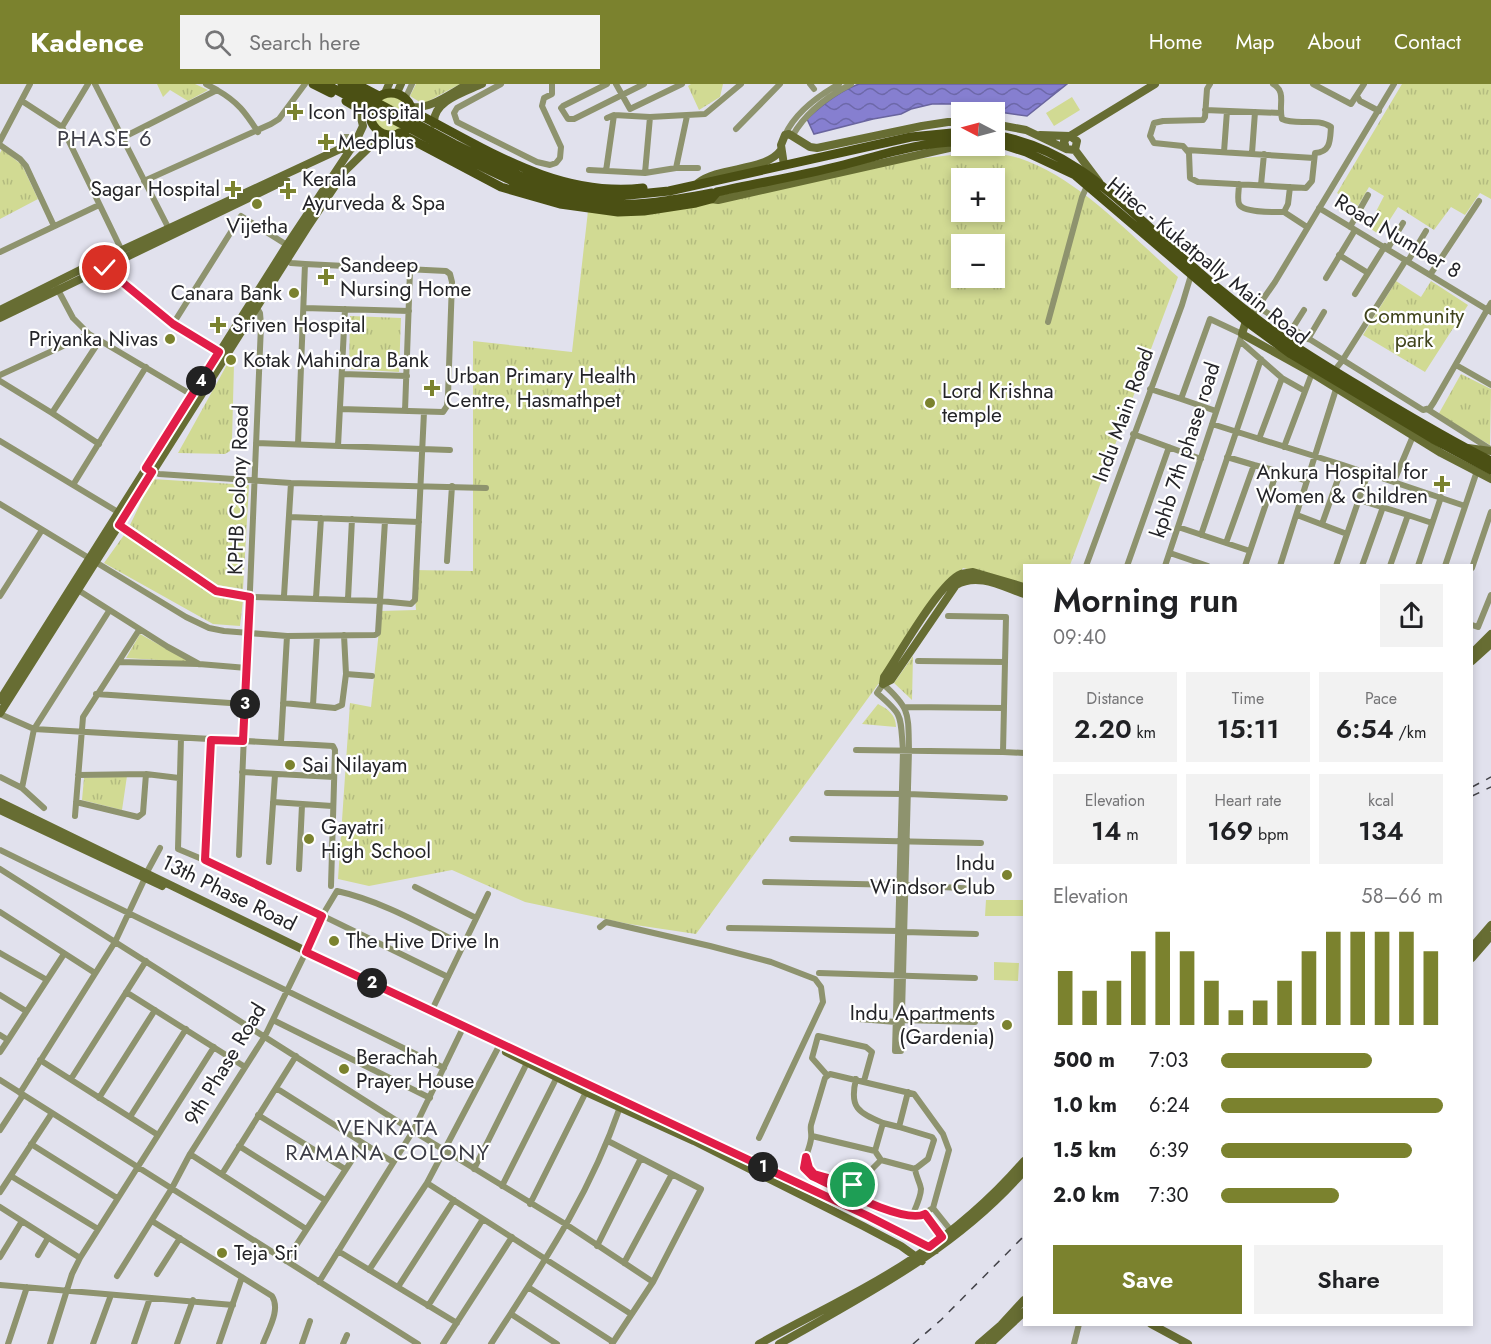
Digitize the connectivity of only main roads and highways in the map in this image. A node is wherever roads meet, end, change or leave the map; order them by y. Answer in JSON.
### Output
{"nodes":[{"id":1,"x":313,"y":84,"type":"edge"},
{"id":2,"x":325,"y":84,"type":"edge"},
{"id":3,"x":342,"y":84,"type":"edge"},
{"id":4,"x":357,"y":84,"type":"edge"},
{"id":5,"x":384,"y":91,"type":"edge"},
{"id":6,"x":405,"y":99,"type":"edge"},
{"id":7,"x":369,"y":115,"type":"junction"},
{"id":8,"x":399,"y":133,"type":"junction"},
{"id":9,"x":951,"y":133,"type":"edge"},
{"id":10,"x":1005,"y":138,"type":"edge"},
{"id":11,"x":467,"y":141,"type":"junction"},
{"id":12,"x":951,"y":142,"type":"edge"},
{"id":13,"x":1005,"y":145,"type":"edge"},
{"id":14,"x":456,"y":163,"type":"junction"},
{"id":15,"x":693,"y":186,"type":"junction"},
{"id":16,"x":711,"y":195,"type":"junction"},
{"id":17,"x":1252,"y":314,"type":"junction"},
{"id":18,"x":1491,"y":470,"type":"edge"}],
"edges":[{"from":1,"to":7,"type":"main road"},
{"from":2,"to":16,"type":"main road"},
{"from":3,"to":15,"type":"main road"},
{"from":4,"to":5,"type":"main road"},
{"from":5,"to":6,"type":"main road"},
{"from":5,"to":7,"type":"main road"},
{"from":6,"to":8,"type":"main road"},
{"from":6,"to":11,"type":"main road"},
{"from":7,"to":8,"type":"main road"},
{"from":8,"to":14,"type":"main road"},
{"from":9,"to":15,"type":"main road"},
{"from":10,"to":17,"type":"main road"},
{"from":11,"to":14,"type":"main road"},
{"from":11,"to":15,"type":"main road"},
{"from":12,"to":16,"type":"main road"},
{"from":13,"to":17,"type":"main road","name":"Hitec - Kukatpally Main Road"},
{"from":14,"to":16,"type":"main road"},
{"from":17,"to":18,"type":"main road"},
{"from":17,"to":18,"type":"main road","name":"Hitec - Kukatpally Main Road"}]}
